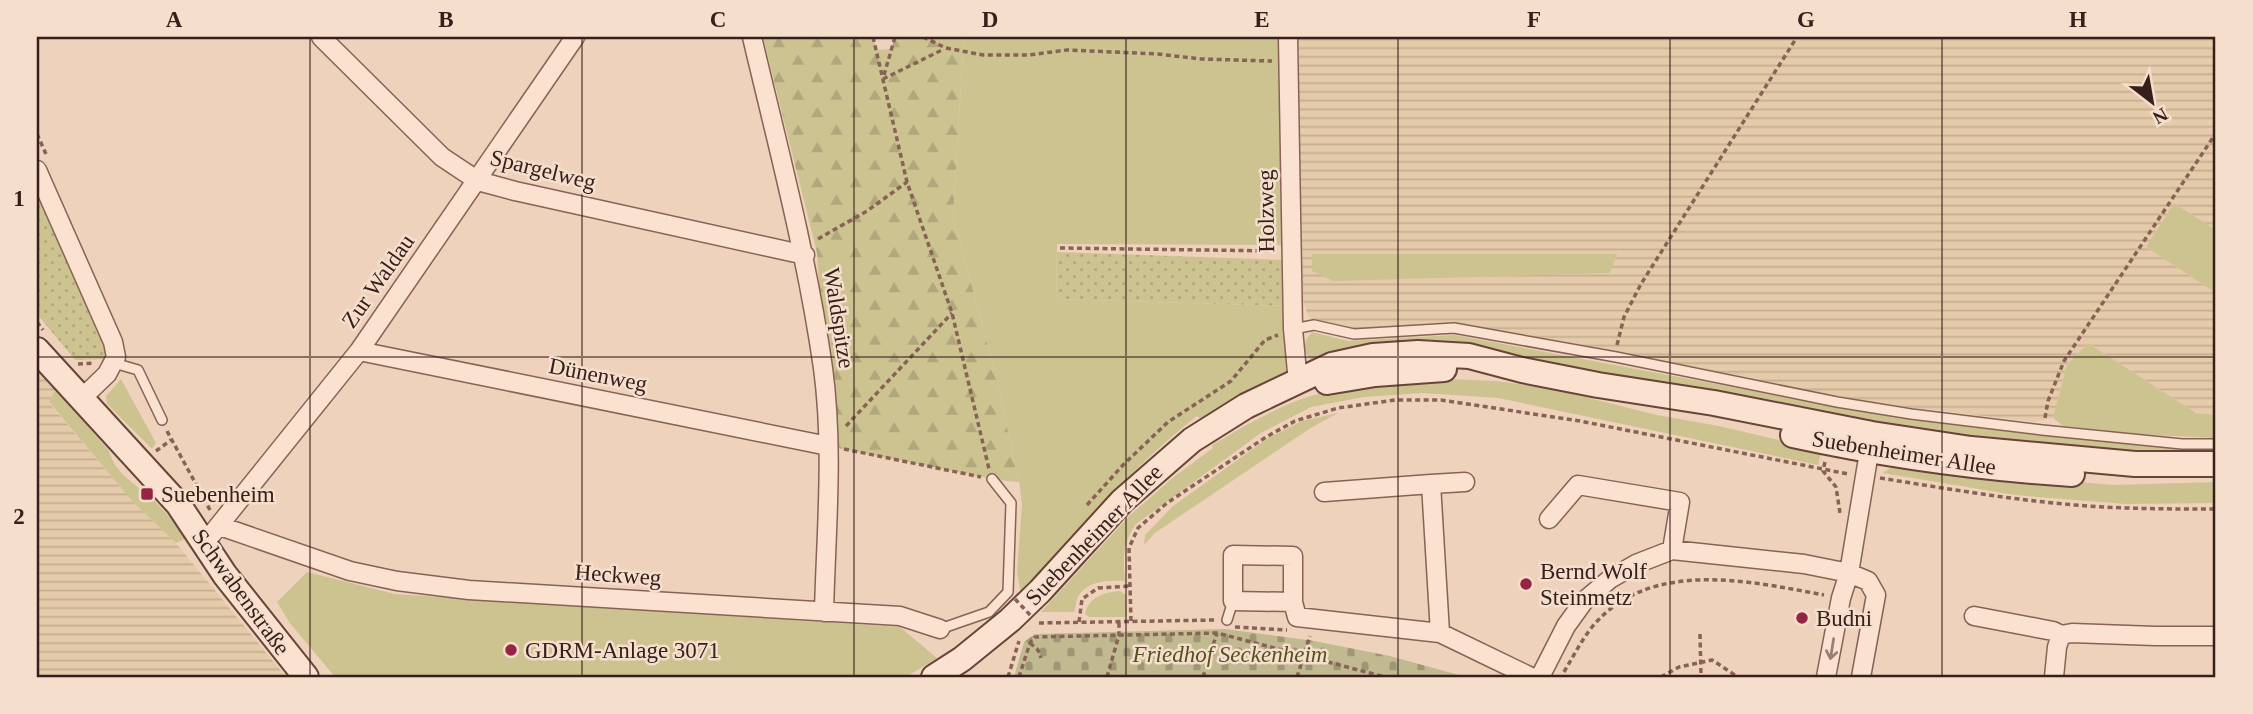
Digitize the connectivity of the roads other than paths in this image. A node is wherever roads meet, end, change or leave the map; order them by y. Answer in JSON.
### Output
{"nodes":[{"id":1,"x":321,"y":37,"type":"edge"},
{"id":2,"x":575,"y":37,"type":"edge"},
{"id":3,"x":751,"y":37,"type":"edge"},
{"id":4,"x":1288,"y":37,"type":"edge"},
{"id":5,"x":37,"y":170,"type":"edge"},
{"id":6,"x":478,"y":181,"type":"junction"},
{"id":7,"x":805,"y":254,"type":"junction"},
{"id":8,"x":1293,"y":329,"type":"junction"},
{"id":9,"x":41,"y":341,"type":"edge"},
{"id":10,"x":359,"y":351,"type":"junction"},
{"id":11,"x":114,"y":363,"type":"junction"},
{"id":12,"x":1298,"y":383,"type":"junction"},
{"id":13,"x":80,"y":400,"type":"junction"},
{"id":14,"x":162,"y":421,"type":"road end"},
{"id":15,"x":1871,"y":443,"type":"junction"},
{"id":16,"x":2216,"y":444,"type":"edge"},
{"id":17,"x":828,"y":446,"type":"junction"},
{"id":18,"x":2216,"y":464,"type":"edge"},
{"id":19,"x":2216,"y":477,"type":"edge"},
{"id":20,"x":992,"y":479,"type":"road end"},
{"id":21,"x":1465,"y":482,"type":"dead end"},
{"id":22,"x":1431,"y":484,"type":"junction"},
{"id":23,"x":1324,"y":492,"type":"dead end"},
{"id":24,"x":1549,"y":519,"type":"dead end"},
{"id":25,"x":212,"y":534,"type":"junction"},
{"id":26,"x":1672,"y":550,"type":"junction"},
{"id":27,"x":1849,"y":573,"type":"junction"},
{"id":28,"x":1233,"y":601,"type":"junction"},
{"id":29,"x":1293,"y":602,"type":"junction"},
{"id":30,"x":824,"y":612,"type":"junction"},
{"id":31,"x":1974,"y":617,"type":"dead end"},
{"id":32,"x":1227,"y":620,"type":"road end"},
{"id":33,"x":940,"y":629,"type":"joint"},
{"id":34,"x":1440,"y":633,"type":"junction"},
{"id":35,"x":2061,"y":635,"type":"junction"},
{"id":36,"x":2216,"y":636,"type":"edge"},
{"id":37,"x":306,"y":677,"type":"edge"},
{"id":38,"x":934,"y":677,"type":"edge"},
{"id":39,"x":1531,"y":677,"type":"edge"},
{"id":40,"x":1540,"y":677,"type":"edge"},
{"id":41,"x":1826,"y":677,"type":"edge"},
{"id":42,"x":1861,"y":677,"type":"edge"},
{"id":43,"x":2054,"y":677,"type":"edge"}],
"edges":[{"from":1,"to":6,"type":"street","name":"Spargelweg"},
{"from":2,"to":6,"type":"street","name":"Zur Waldau"},
{"from":3,"to":7,"type":"street","name":"Waldspitze"},
{"from":4,"to":8,"type":"street","name":"Holzweg"},
{"from":5,"to":11,"type":"street"},
{"from":6,"to":7,"type":"street","name":"Spargelweg"},
{"from":6,"to":10,"type":"street","name":"Zur Waldau"},
{"from":7,"to":17,"type":"street","name":"Waldspitze"},
{"from":8,"to":12,"type":"street","name":"Holzweg"},
{"from":8,"to":16,"type":"lane"},
{"from":9,"to":13,"type":"main road","name":"Schwabenstraße"},
{"from":10,"to":17,"type":"street","name":"Dünenweg"},
{"from":10,"to":25,"type":"street","name":"Zur Waldau"},
{"from":11,"to":13,"type":"street"},
{"from":11,"to":14,"type":"lane"},
{"from":12,"to":15,"type":"main road","name":"Suebenheimer Allee"},
{"from":12,"to":38,"type":"main road","name":"Suebenheimer Allee"},
{"from":13,"to":25,"type":"main road","name":"Schwabenstraße"},
{"from":15,"to":18,"type":"main road","name":"Suebenheimer Allee"},
{"from":15,"to":19,"type":"main road","name":"Suebenheimer Allee"},
{"from":15,"to":27,"type":"street"},
{"from":17,"to":30,"type":"street","name":"Waldspitze"},
{"from":20,"to":33,"type":"lane","name":"Heckweg"},
{"from":21,"to":22,"type":"street"},
{"from":22,"to":23,"type":"street"},
{"from":22,"to":34,"type":"street"},
{"from":24,"to":26,"type":"street"},
{"from":25,"to":30,"type":"street","name":"Heckweg"},
{"from":25,"to":37,"type":"main road","name":"Schwabenstraße"},
{"from":26,"to":27,"type":"street"},
{"from":26,"to":40,"type":"street"},
{"from":27,"to":41,"type":"street","one_way":true},
{"from":27,"to":42,"type":"street"},
{"from":28,"to":29,"type":"street"},
{"from":28,"to":29,"type":"street"},
{"from":28,"to":32,"type":"lane"},
{"from":29,"to":34,"type":"street"},
{"from":30,"to":33,"type":"street","name":"Heckweg"},
{"from":31,"to":35,"type":"street"},
{"from":34,"to":39,"type":"street"},
{"from":35,"to":36,"type":"street"},
{"from":35,"to":43,"type":"street"}]}
